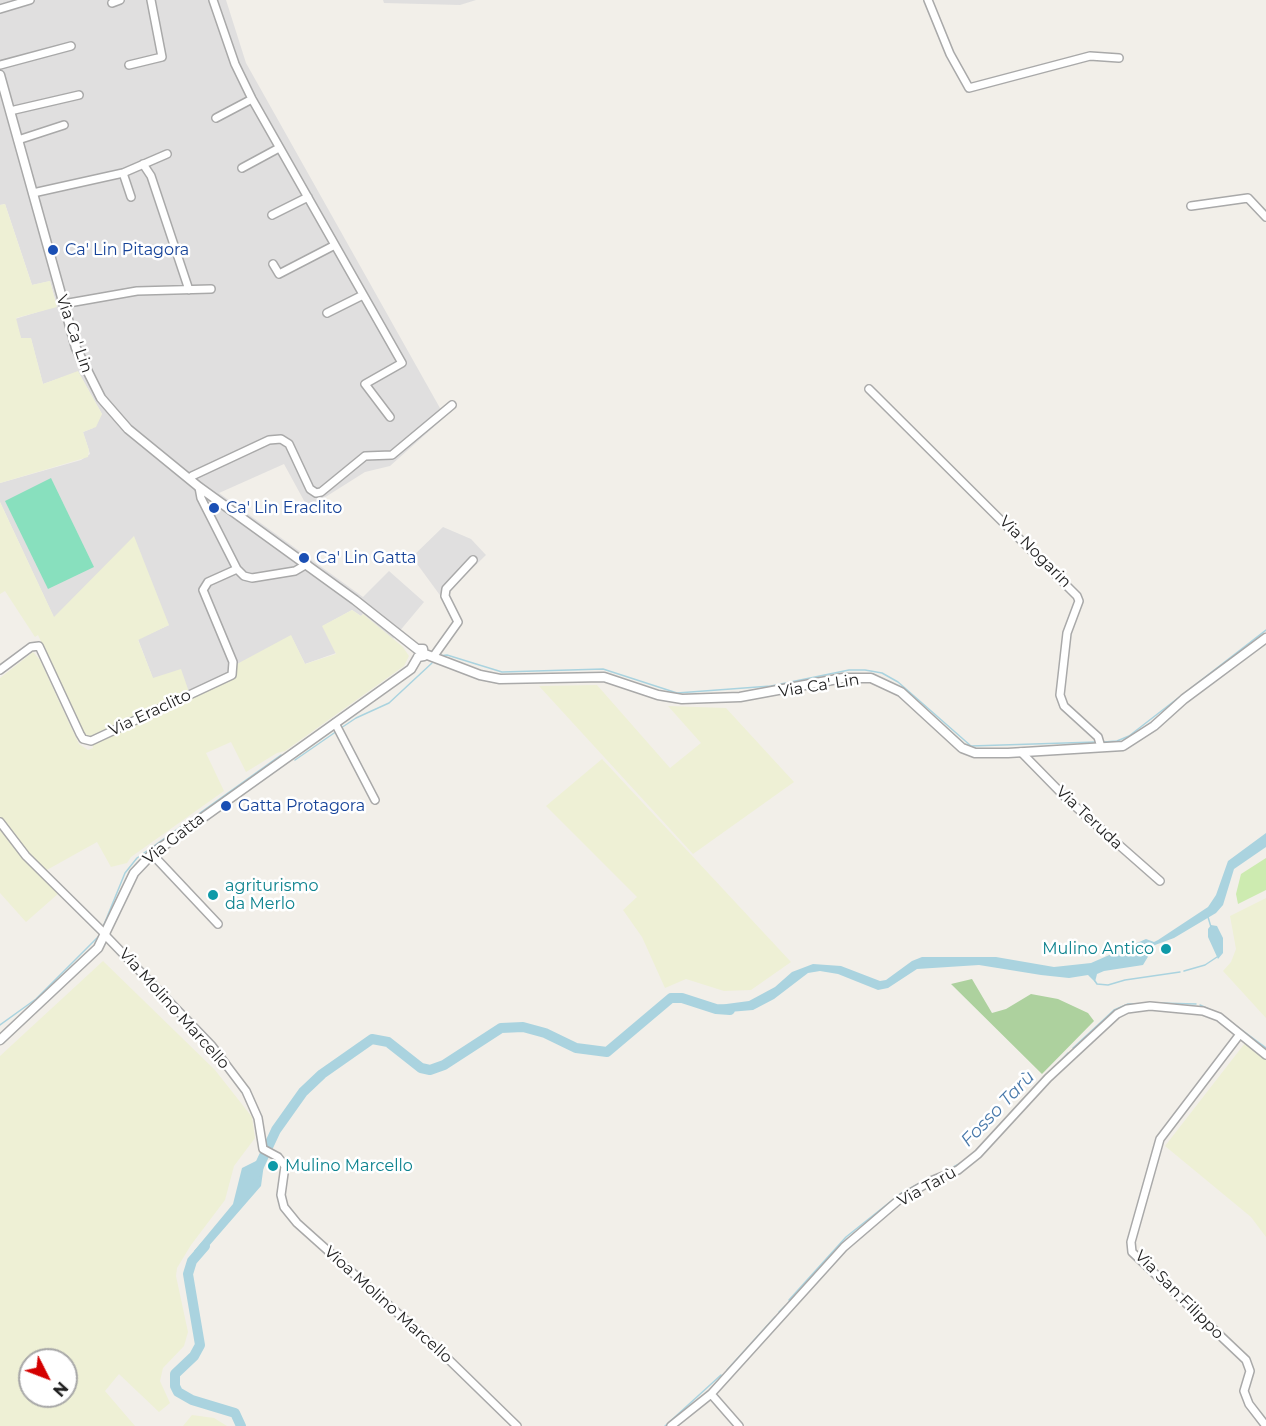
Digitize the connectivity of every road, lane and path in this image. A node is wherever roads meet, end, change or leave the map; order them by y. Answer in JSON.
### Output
{"nodes":[{"id":1,"x":30,"y":0,"type":"edge"},
{"id":2,"x":120,"y":0,"type":"edge"},
{"id":3,"x":151,"y":0,"type":"edge"},
{"id":4,"x":213,"y":0,"type":"edge"},
{"id":5,"x":928,"y":0,"type":"edge"},
{"id":6,"x":112,"y":3,"type":"dead end"},
{"id":7,"x":0,"y":9,"type":"edge"},
{"id":8,"x":71,"y":46,"type":"dead end"},
{"id":9,"x":1119,"y":58,"type":"dead end"},
{"id":10,"x":0,"y":65,"type":"edge"},
{"id":11,"x":129,"y":65,"type":"dead end"},
{"id":12,"x":0,"y":75,"type":"edge"},
{"id":13,"x":79,"y":95,"type":"dead end"},
{"id":14,"x":252,"y":99,"type":"junction"},
{"id":15,"x":10,"y":111,"type":"junction"},
{"id":16,"x":216,"y":118,"type":"dead end"},
{"id":17,"x":64,"y":125,"type":"dead end"},
{"id":18,"x":18,"y":140,"type":"junction"},
{"id":19,"x":279,"y":148,"type":"junction"},
{"id":20,"x":167,"y":154,"type":"dead end"},
{"id":21,"x":143,"y":165,"type":"junction"},
{"id":22,"x":242,"y":168,"type":"dead end"},
{"id":23,"x":123,"y":173,"type":"junction"},
{"id":24,"x":33,"y":193,"type":"junction"},
{"id":25,"x":308,"y":197,"type":"junction"},
{"id":26,"x":131,"y":198,"type":"dead end"},
{"id":27,"x":1191,"y":206,"type":"dead end"},
{"id":28,"x":272,"y":215,"type":"dead end"},
{"id":29,"x":1266,"y":217,"type":"edge"},
{"id":30,"x":335,"y":245,"type":"junction"},
{"id":31,"x":273,"y":264,"type":"dead end"},
{"id":32,"x":211,"y":289,"type":"dead end"},
{"id":33,"x":189,"y":290,"type":"junction"},
{"id":34,"x":363,"y":295,"type":"junction"},
{"id":35,"x":63,"y":304,"type":"junction"},
{"id":36,"x":327,"y":313,"type":"dead end"},
{"id":37,"x":869,"y":389,"type":"dead end"},
{"id":38,"x":452,"y":405,"type":"dead end"},
{"id":39,"x":390,"y":417,"type":"dead end"},
{"id":40,"x":191,"y":480,"type":"junction"},
{"id":41,"x":199,"y":487,"type":"junction"},
{"id":42,"x":473,"y":560,"type":"dead end"},
{"id":43,"x":307,"y":564,"type":"junction"},
{"id":44,"x":237,"y":569,"type":"junction"},
{"id":45,"x":1266,"y":638,"type":"edge"},
{"id":46,"x":423,"y":654,"type":"junction"},
{"id":47,"x":0,"y":670,"type":"edge"},
{"id":48,"x":338,"y":727,"type":"junction"},
{"id":49,"x":1100,"y":744,"type":"junction"},
{"id":50,"x":1022,"y":752,"type":"junction"},
{"id":51,"x":375,"y":800,"type":"dead end"},
{"id":52,"x":0,"y":822,"type":"edge"},
{"id":53,"x":152,"y":854,"type":"junction"},
{"id":54,"x":1160,"y":881,"type":"dead end"},
{"id":55,"x":218,"y":924,"type":"dead end"},
{"id":56,"x":106,"y":936,"type":"junction"},
{"id":57,"x":1240,"y":1034,"type":"junction"},
{"id":58,"x":0,"y":1040,"type":"edge"},
{"id":59,"x":1266,"y":1055,"type":"edge"},
{"id":60,"x":284,"y":1174,"type":"joint"},
{"id":61,"x":711,"y":1394,"type":"junction"},
{"id":62,"x":517,"y":1426,"type":"edge"},
{"id":63,"x":671,"y":1426,"type":"edge"},
{"id":64,"x":739,"y":1426,"type":"edge"},
{"id":65,"x":1266,"y":1426,"type":"edge"}],
"edges":[{"from":1,"to":7,"type":"street"},
{"from":2,"to":6,"type":"street"},
{"from":3,"to":11,"type":"street"},
{"from":4,"to":14,"type":"street"},
{"from":5,"to":9,"type":"street"},
{"from":8,"to":10,"type":"street"},
{"from":12,"to":15,"type":"street","name":"Via Ca' Lin"},
{"from":13,"to":15,"type":"street"},
{"from":14,"to":16,"type":"street"},
{"from":14,"to":19,"type":"street"},
{"from":15,"to":18,"type":"street","name":"Via Ca' Lin"},
{"from":17,"to":18,"type":"street"},
{"from":18,"to":24,"type":"street","name":"Via Ca' Lin"},
{"from":19,"to":22,"type":"street"},
{"from":19,"to":25,"type":"street"},
{"from":20,"to":21,"type":"street"},
{"from":21,"to":23,"type":"street"},
{"from":21,"to":33,"type":"street"},
{"from":23,"to":24,"type":"street"},
{"from":23,"to":26,"type":"street"},
{"from":24,"to":35,"type":"street","name":"Via Ca' Lin"},
{"from":25,"to":28,"type":"street"},
{"from":25,"to":30,"type":"street"},
{"from":27,"to":29,"type":"street"},
{"from":30,"to":31,"type":"street"},
{"from":30,"to":34,"type":"street"},
{"from":32,"to":33,"type":"street"},
{"from":33,"to":35,"type":"street"},
{"from":34,"to":36,"type":"street"},
{"from":34,"to":39,"type":"street"},
{"from":35,"to":40,"type":"street","name":"Via Ca' Lin"},
{"from":37,"to":49,"type":"street","name":"Via Nogarin"},
{"from":38,"to":40,"type":"street"},
{"from":40,"to":41,"type":"street","name":"Via Ca' Lin"},
{"from":41,"to":43,"type":"street","name":"Via Ca' Lin"},
{"from":41,"to":44,"type":"street","name":"Via Ca' Lin"},
{"from":42,"to":46,"type":"street"},
{"from":43,"to":44,"type":"street"},
{"from":43,"to":46,"type":"street","name":"Via Ca' Lin"},
{"from":44,"to":47,"type":"street","name":"Via Eraclito"},
{"from":45,"to":49,"type":"street","name":"Via Ca' Lin"},
{"from":46,"to":48,"type":"street","name":"Via Gatta"},
{"from":46,"to":50,"type":"street","name":"Via Ca' Lin"},
{"from":48,"to":51,"type":"street"},
{"from":48,"to":53,"type":"street","name":"Via Gatta"},
{"from":49,"to":50,"type":"street","name":"Via Ca' Lin"},
{"from":50,"to":54,"type":"street","name":"Via Teruda"},
{"from":52,"to":56,"type":"street"},
{"from":53,"to":55,"type":"street"},
{"from":53,"to":56,"type":"street","name":"Via Gatta"},
{"from":56,"to":58,"type":"street","name":"Via Gatta"},
{"from":56,"to":60,"type":"street","name":"Via Molino Marcello"},
{"from":57,"to":59,"type":"street","name":"Via Tarù"},
{"from":57,"to":61,"type":"street","name":"Via Tarù"},
{"from":57,"to":65,"type":"street","name":"Via San Filippo"},
{"from":60,"to":62,"type":"street","name":"Vioa Molino Marcello"},
{"from":61,"to":63,"type":"street","name":"Via Tarù"},
{"from":61,"to":64,"type":"street"}]}
